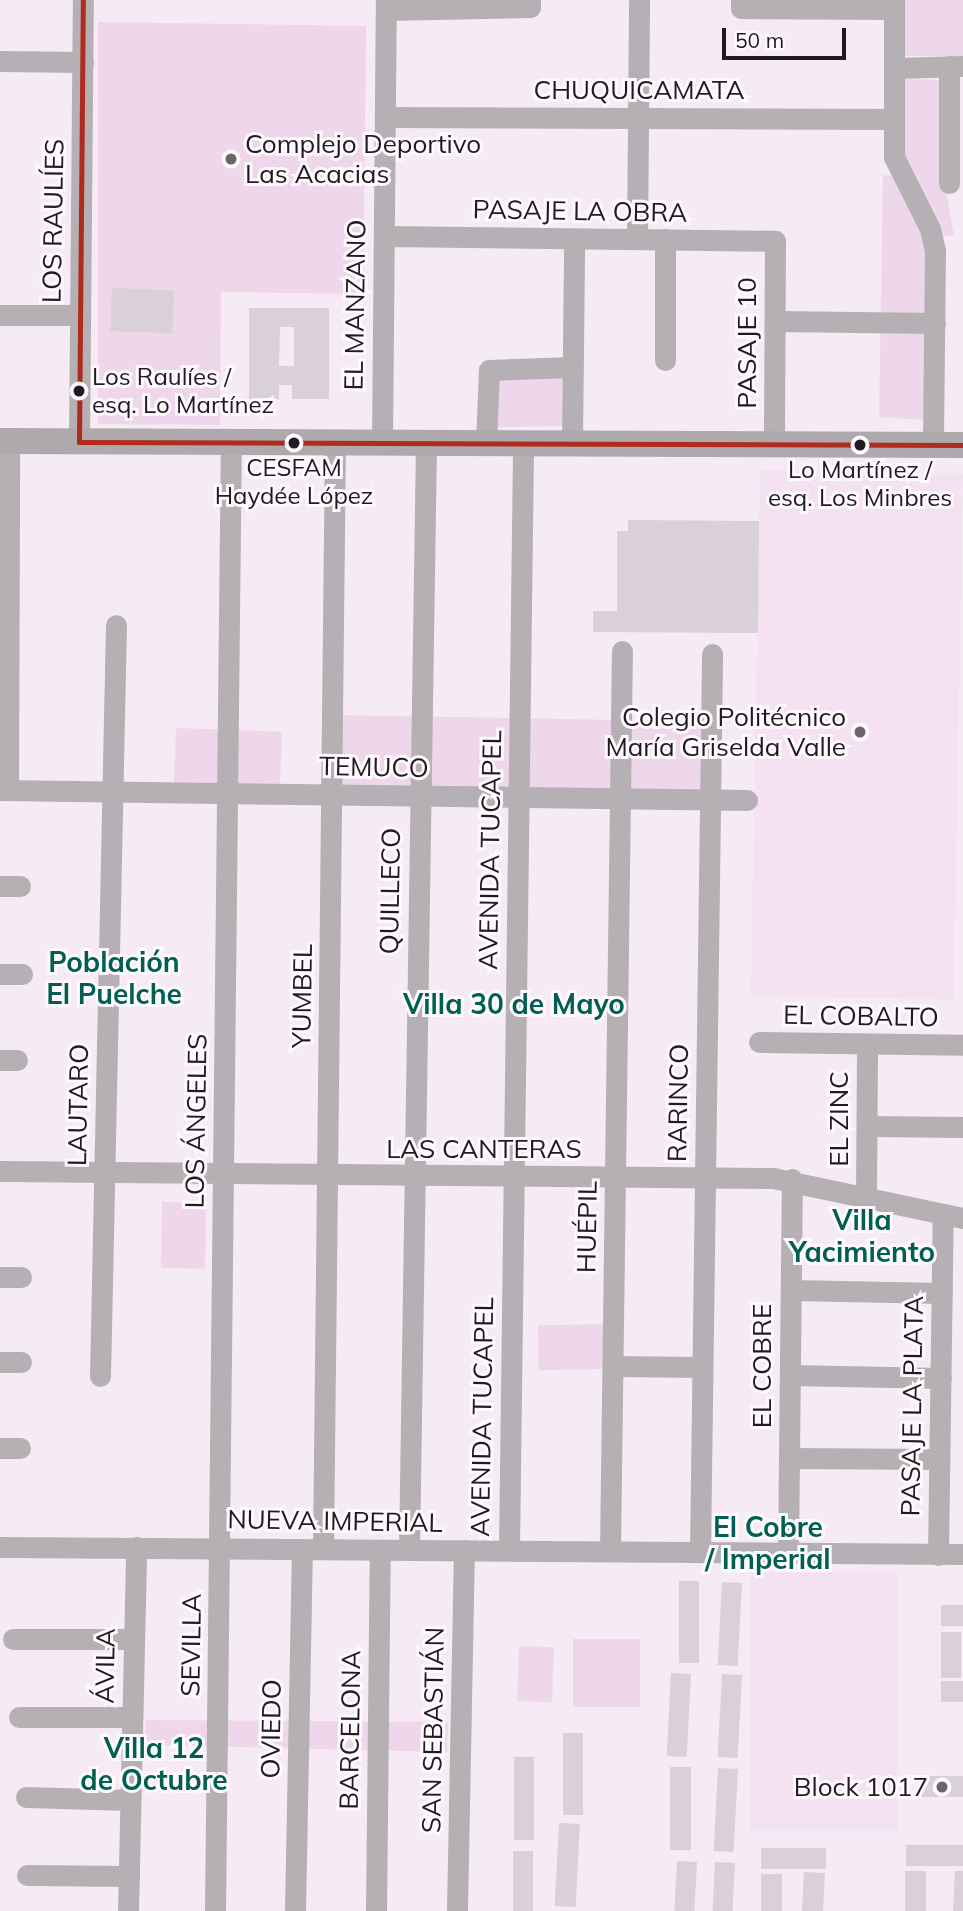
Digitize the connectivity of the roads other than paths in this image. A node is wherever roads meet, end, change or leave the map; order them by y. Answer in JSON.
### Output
{"nodes":[{"id":1,"x":83,"y":0,"type":"edge"},
{"id":2,"x":530,"y":0,"type":"edge"},
{"id":3,"x":639,"y":0,"type":"edge"},
{"id":4,"x":741,"y":0,"type":"edge"},
{"id":5,"x":488,"y":4,"type":"edge"},
{"id":6,"x":780,"y":4,"type":"edge"},
{"id":7,"x":386,"y":5,"type":"edge"},
{"id":8,"x":894,"y":5,"type":"edge"},
{"id":9,"x":0,"y":61,"type":"edge"},
{"id":10,"x":83,"y":62,"type":"junction"},
{"id":11,"x":956,"y":66,"type":"edge"},
{"id":12,"x":897,"y":68,"type":"junction"},
{"id":13,"x":385,"y":117,"type":"junction"},
{"id":14,"x":638,"y":118,"type":"junction"},
{"id":15,"x":894,"y":120,"type":"junction"},
{"id":16,"x":956,"y":183,"type":"edge"},
{"id":17,"x":915,"y":200,"type":"junction"},
{"id":18,"x":384,"y":236,"type":"junction"},
{"id":19,"x":573,"y":239,"type":"junction"},
{"id":20,"x":637,"y":239,"type":"junction"},
{"id":21,"x":665,"y":239,"type":"junction"},
{"id":22,"x":775,"y":241,"type":"joint"},
{"id":23,"x":0,"y":315,"type":"edge"},
{"id":24,"x":80,"y":316,"type":"junction"},
{"id":25,"x":775,"y":321,"type":"junction"},
{"id":26,"x":934,"y":323,"type":"junction"},
{"id":27,"x":665,"y":360,"type":"dead end"},
{"id":28,"x":573,"y":367,"type":"junction"},
{"id":29,"x":4,"y":441,"type":"edge"},
{"id":30,"x":79,"y":442,"type":"junction"},
{"id":31,"x":232,"y":442,"type":"junction"},
{"id":32,"x":335,"y":443,"type":"junction"},
{"id":33,"x":382,"y":443,"type":"junction"},
{"id":34,"x":426,"y":443,"type":"junction"},
{"id":35,"x":486,"y":444,"type":"junction"},
{"id":36,"x":523,"y":444,"type":"junction"},
{"id":37,"x":572,"y":444,"type":"junction"},
{"id":38,"x":933,"y":444,"type":"junction"},
{"id":39,"x":963,"y":444,"type":"edge"},
{"id":40,"x":774,"y":445,"type":"junction"},
{"id":41,"x":116,"y":625,"type":"dead end"},
{"id":42,"x":622,"y":651,"type":"dead end"},
{"id":43,"x":712,"y":654,"type":"dead end"},
{"id":44,"x":4,"y":790,"type":"edge"},
{"id":45,"x":113,"y":792,"type":"junction"},
{"id":46,"x":229,"y":793,"type":"junction"},
{"id":47,"x":332,"y":795,"type":"junction"},
{"id":48,"x":419,"y":796,"type":"junction"},
{"id":49,"x":519,"y":797,"type":"junction"},
{"id":50,"x":620,"y":798,"type":"junction"},
{"id":51,"x":710,"y":799,"type":"junction"},
{"id":52,"x":747,"y":800,"type":"dead end"},
{"id":53,"x":0,"y":974,"type":"edge"},
{"id":54,"x":22,"y":974,"type":"dead end"},
{"id":55,"x":759,"y":1042,"type":"dead end"},
{"id":56,"x":867,"y":1044,"type":"junction"},
{"id":57,"x":963,"y":1045,"type":"edge"},
{"id":58,"x":867,"y":1126,"type":"junction"},
{"id":59,"x":963,"y":1126,"type":"edge"},
{"id":60,"x":0,"y":1171,"type":"edge"},
{"id":61,"x":104,"y":1174,"type":"junction"},
{"id":62,"x":223,"y":1175,"type":"junction"},
{"id":63,"x":328,"y":1176,"type":"junction"},
{"id":64,"x":414,"y":1177,"type":"junction"},
{"id":65,"x":615,"y":1177,"type":"junction"},
{"id":66,"x":514,"y":1178,"type":"junction"},
{"id":67,"x":705,"y":1178,"type":"junction"},
{"id":68,"x":792,"y":1179,"type":"junction"},
{"id":69,"x":866,"y":1195,"type":"junction"},
{"id":70,"x":953,"y":1217,"type":"edge"},
{"id":71,"x":791,"y":1290,"type":"junction"},
{"id":72,"x":942,"y":1293,"type":"junction"},
{"id":73,"x":613,"y":1366,"type":"junction"},
{"id":74,"x":702,"y":1367,"type":"junction"},
{"id":75,"x":790,"y":1375,"type":"junction"},
{"id":76,"x":100,"y":1376,"type":"dead end"},
{"id":77,"x":941,"y":1378,"type":"junction"},
{"id":78,"x":789,"y":1458,"type":"junction"},
{"id":79,"x":939,"y":1460,"type":"junction"},
{"id":80,"x":0,"y":1547,"type":"edge"},
{"id":81,"x":135,"y":1547,"type":"junction"},
{"id":82,"x":220,"y":1548,"type":"junction"},
{"id":83,"x":312,"y":1549,"type":"junction"},
{"id":84,"x":380,"y":1550,"type":"junction"},
{"id":85,"x":410,"y":1550,"type":"junction"},
{"id":86,"x":464,"y":1550,"type":"junction"},
{"id":87,"x":509,"y":1550,"type":"junction"},
{"id":88,"x":610,"y":1551,"type":"junction"},
{"id":89,"x":700,"y":1552,"type":"junction"},
{"id":90,"x":788,"y":1553,"type":"junction"},
{"id":91,"x":938,"y":1555,"type":"junction"},
{"id":92,"x":963,"y":1555,"type":"edge"},
{"id":93,"x":13,"y":1639,"type":"dead end"},
{"id":94,"x":134,"y":1639,"type":"junction"},
{"id":95,"x":19,"y":1717,"type":"dead end"},
{"id":96,"x":132,"y":1717,"type":"junction"},
{"id":97,"x":26,"y":1797,"type":"dead end"},
{"id":98,"x":130,"y":1800,"type":"junction"},
{"id":99,"x":27,"y":1875,"type":"dead end"},
{"id":100,"x":129,"y":1876,"type":"junction"},
{"id":101,"x":128,"y":1911,"type":"edge"},
{"id":102,"x":215,"y":1911,"type":"edge"},
{"id":103,"x":295,"y":1911,"type":"edge"},
{"id":104,"x":376,"y":1911,"type":"edge"},
{"id":105,"x":457,"y":1911,"type":"edge"}],
"edges":[{"from":1,"to":10,"type":"street","name":"LOS RAULÍES"},
{"from":2,"to":5,"type":"street"},
{"from":3,"to":14,"type":"street"},
{"from":4,"to":6,"type":"street"},
{"from":5,"to":7,"type":"street"},
{"from":6,"to":8,"type":"street"},
{"from":7,"to":13,"type":"street","name":"EL MANZANO"},
{"from":8,"to":12,"type":"street"},
{"from":9,"to":10,"type":"street"},
{"from":10,"to":24,"type":"street","name":"LOS RAULÍES"},
{"from":11,"to":12,"type":"street"},
{"from":11,"to":16,"type":"street"},
{"from":12,"to":15,"type":"street"},
{"from":13,"to":14,"type":"street","name":"CHUQUICAMATA"},
{"from":13,"to":18,"type":"street","name":"EL MANZANO"},
{"from":14,"to":15,"type":"street","name":"CHUQUICAMATA"},
{"from":14,"to":20,"type":"street"},
{"from":15,"to":17,"type":"street"},
{"from":16,"to":17,"type":"street"},
{"from":17,"to":26,"type":"street"},
{"from":18,"to":19,"type":"street","name":"PASAJE LA OBRA"},
{"from":18,"to":33,"type":"street","name":"EL MANZANO"},
{"from":19,"to":20,"type":"street","name":"PASAJE LA OBRA"},
{"from":19,"to":28,"type":"street"},
{"from":20,"to":21,"type":"street","name":"PASAJE LA OBRA"},
{"from":21,"to":22,"type":"street","name":"PASAJE LA OBRA"},
{"from":21,"to":27,"type":"street"},
{"from":22,"to":25,"type":"street","name":"PASAJE 10"},
{"from":23,"to":24,"type":"street"},
{"from":24,"to":30,"type":"street","name":"LOS RAULÍES"},
{"from":25,"to":26,"type":"street"},
{"from":25,"to":40,"type":"street","name":"PASAJE 10"},
{"from":26,"to":38,"type":"street"},
{"from":28,"to":35,"type":"street"},
{"from":28,"to":37,"type":"street"},
{"from":29,"to":30,"type":"main road"},
{"from":29,"to":44,"type":"street"},
{"from":30,"to":31,"type":"main road"},
{"from":31,"to":32,"type":"main road"},
{"from":31,"to":46,"type":"street","name":"LOS ÁNGELES"},
{"from":32,"to":33,"type":"main road"},
{"from":32,"to":47,"type":"street","name":"YUMBEL"},
{"from":33,"to":34,"type":"main road"},
{"from":34,"to":35,"type":"main road"},
{"from":34,"to":48,"type":"street","name":"QUILLECO"},
{"from":35,"to":36,"type":"main road"},
{"from":36,"to":37,"type":"main road"},
{"from":36,"to":49,"type":"street","name":"AVENIDA TUCAPEL"},
{"from":37,"to":40,"type":"main road"},
{"from":38,"to":39,"type":"main road"},
{"from":38,"to":40,"type":"main road"},
{"from":41,"to":45,"type":"street","name":"LAUTARO"},
{"from":42,"to":50,"type":"street","name":"HUÉPIL"},
{"from":43,"to":51,"type":"street","name":"RARINCO"},
{"from":44,"to":45,"type":"street","name":"TEMUCO"},
{"from":45,"to":46,"type":"street","name":"TEMUCO"},
{"from":45,"to":61,"type":"street","name":"LAUTARO"},
{"from":46,"to":47,"type":"street","name":"TEMUCO"},
{"from":46,"to":62,"type":"street","name":"LOS ÁNGELES"},
{"from":47,"to":48,"type":"street","name":"TEMUCO"},
{"from":47,"to":63,"type":"street","name":"YUMBEL"},
{"from":48,"to":49,"type":"street","name":"TEMUCO"},
{"from":48,"to":64,"type":"street","name":"QUILLECO"},
{"from":49,"to":50,"type":"street","name":"TEMUCO"},
{"from":49,"to":66,"type":"street","name":"AVENIDA TUCAPEL"},
{"from":50,"to":51,"type":"street","name":"TEMUCO"},
{"from":50,"to":65,"type":"street","name":"HUÉPIL"},
{"from":51,"to":52,"type":"street","name":"TEMUCO"},
{"from":51,"to":67,"type":"street","name":"RARINCO"},
{"from":53,"to":54,"type":"street"},
{"from":55,"to":56,"type":"street","name":"EL COBALTO"},
{"from":56,"to":57,"type":"street","name":"EL COBALTO"},
{"from":56,"to":58,"type":"street","name":"EL ZINC"},
{"from":58,"to":59,"type":"street"},
{"from":58,"to":69,"type":"street","name":"EL ZINC"},
{"from":60,"to":61,"type":"street","name":"LAS CANTERAS"},
{"from":61,"to":62,"type":"street","name":"LAS CANTERAS"},
{"from":61,"to":76,"type":"street","name":"LAUTARO"},
{"from":62,"to":63,"type":"street","name":"LAS CANTERAS"},
{"from":62,"to":82,"type":"street","name":"LOS ÁNGELES"},
{"from":63,"to":64,"type":"street","name":"LAS CANTERAS"},
{"from":63,"to":83,"type":"street","name":"YUMBEL"},
{"from":64,"to":66,"type":"street","name":"LAS CANTERAS"},
{"from":64,"to":85,"type":"street","name":"QUILLECO"},
{"from":65,"to":66,"type":"street","name":"LAS CANTERAS"},
{"from":65,"to":67,"type":"street","name":"LAS CANTERAS"},
{"from":65,"to":73,"type":"street","name":"HUÉPIL"},
{"from":66,"to":87,"type":"street","name":"AVENIDA TUCAPEL"},
{"from":67,"to":68,"type":"street","name":"LAS CANTERAS"},
{"from":67,"to":74,"type":"street","name":"RARINCO"},
{"from":68,"to":69,"type":"street","name":"LAS CANTERAS"},
{"from":68,"to":71,"type":"street","name":"EL COBRE"},
{"from":69,"to":70,"type":"street","name":"LAS CANTERAS"},
{"from":70,"to":72,"type":"street","name":"PASAJE LA PLATA"},
{"from":71,"to":72,"type":"street"},
{"from":71,"to":75,"type":"street","name":"EL COBRE"},
{"from":72,"to":77,"type":"street","name":"PASAJE LA PLATA"},
{"from":73,"to":74,"type":"street"},
{"from":73,"to":88,"type":"street","name":"HUÉPIL"},
{"from":74,"to":89,"type":"street","name":"RARINCO"},
{"from":75,"to":77,"type":"street"},
{"from":75,"to":78,"type":"street","name":"EL COBRE"},
{"from":77,"to":79,"type":"street","name":"PASAJE LA PLATA"},
{"from":78,"to":79,"type":"street"},
{"from":78,"to":90,"type":"street","name":"EL COBRE"},
{"from":79,"to":91,"type":"street","name":"PASAJE LA PLATA"},
{"from":80,"to":81,"type":"street","name":"NUEVA IMPERIAL"},
{"from":81,"to":82,"type":"street","name":"NUEVA IMPERIAL"},
{"from":81,"to":94,"type":"street","name":"ÁVILA"},
{"from":82,"to":83,"type":"street","name":"NUEVA IMPERIAL"},
{"from":82,"to":102,"type":"street","name":"SEVILLA"},
{"from":83,"to":84,"type":"street","name":"NUEVA IMPERIAL"},
{"from":83,"to":103,"type":"street","name":"OVIEDO"},
{"from":84,"to":85,"type":"street","name":"NUEVA IMPERIAL"},
{"from":84,"to":104,"type":"street","name":"BARCELONA"},
{"from":85,"to":86,"type":"street","name":"NUEVA IMPERIAL"},
{"from":86,"to":87,"type":"street","name":"NUEVA IMPERIAL"},
{"from":86,"to":105,"type":"street","name":"SAN SEBASTIÁN"},
{"from":87,"to":88,"type":"street","name":"NUEVA IMPERIAL"},
{"from":88,"to":89,"type":"street","name":"NUEVA IMPERIAL"},
{"from":89,"to":90,"type":"street","name":"NUEVA IMPERIAL"},
{"from":90,"to":91,"type":"street","name":"NUEVA IMPERIAL"},
{"from":91,"to":92,"type":"street","name":"NUEVA IMPERIAL"},
{"from":93,"to":94,"type":"street"},
{"from":94,"to":96,"type":"street","name":"ÁVILA"},
{"from":95,"to":96,"type":"street"},
{"from":96,"to":98,"type":"street","name":"ÁVILA"},
{"from":97,"to":98,"type":"street"},
{"from":98,"to":100,"type":"street","name":"ÁVILA"},
{"from":99,"to":100,"type":"street"},
{"from":100,"to":101,"type":"street","name":"ÁVILA"}]}
